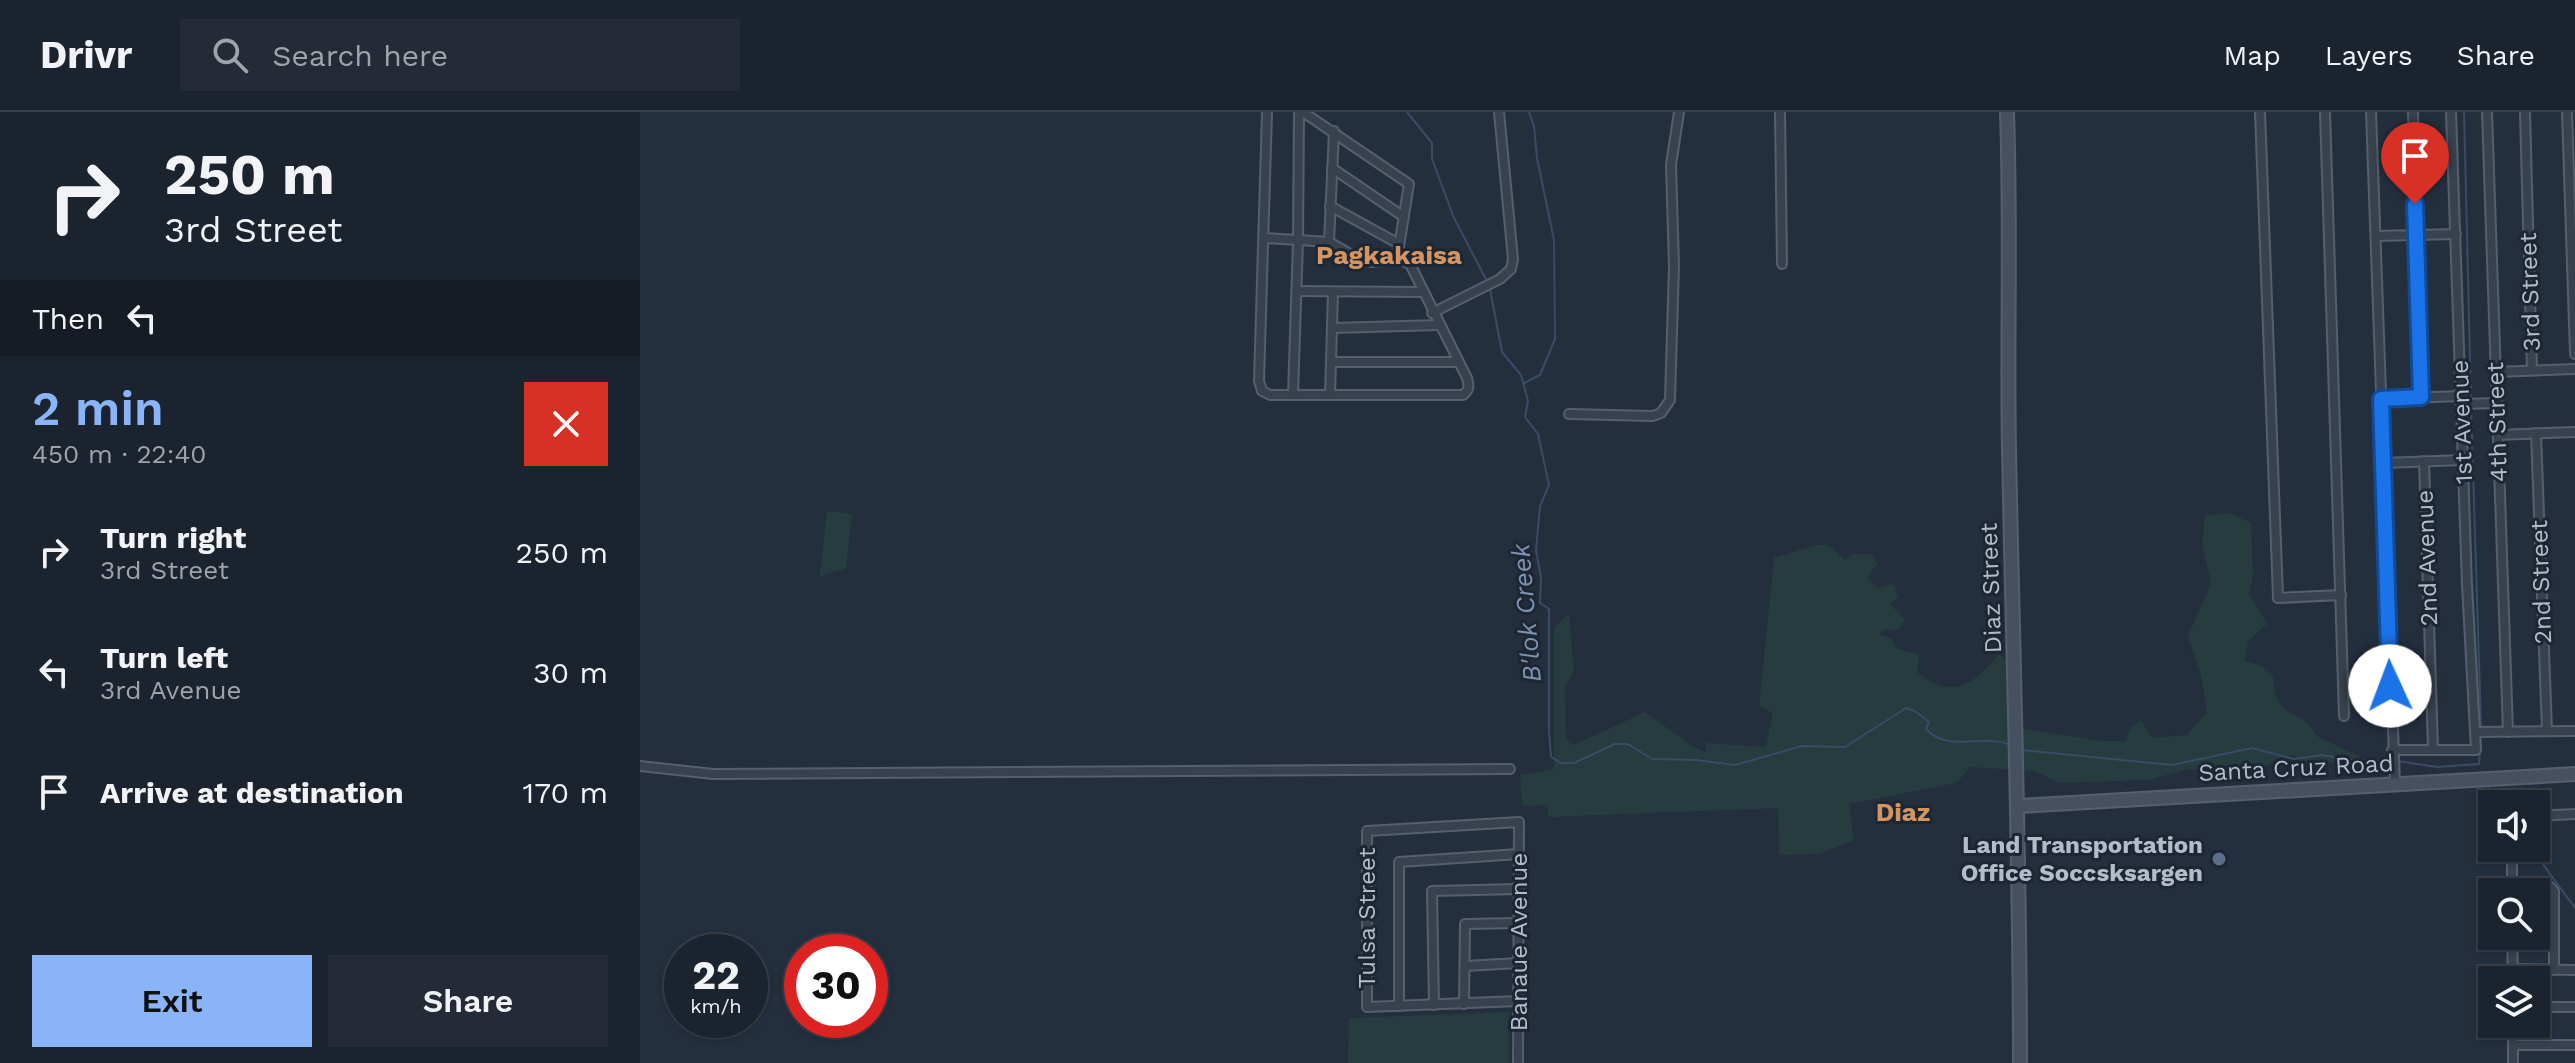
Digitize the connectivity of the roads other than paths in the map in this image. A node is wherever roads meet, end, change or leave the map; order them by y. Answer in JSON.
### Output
{"nodes":[{"id":1,"x":1267,"y":112,"type":"edge"},
{"id":2,"x":1301,"y":112,"type":"edge"},
{"id":3,"x":1499,"y":112,"type":"edge"},
{"id":4,"x":1679,"y":112,"type":"edge"},
{"id":5,"x":1780,"y":112,"type":"edge"},
{"id":6,"x":2007,"y":112,"type":"edge"},
{"id":7,"x":2260,"y":112,"type":"edge"},
{"id":8,"x":2325,"y":112,"type":"edge"},
{"id":9,"x":2371,"y":112,"type":"edge"},
{"id":10,"x":2413,"y":112,"type":"edge"},
{"id":11,"x":2451,"y":112,"type":"edge"},
{"id":12,"x":2487,"y":112,"type":"edge"},
{"id":13,"x":2525,"y":112,"type":"edge"},
{"id":14,"x":2567,"y":112,"type":"edge"},
{"id":15,"x":1334,"y":131,"type":"junction"},
{"id":16,"x":1332,"y":168,"type":"junction"},
{"id":17,"x":1330,"y":206,"type":"junction"},
{"id":18,"x":1404,"y":217,"type":"junction"},
{"id":19,"x":2456,"y":234,"type":"junction"},
{"id":20,"x":2415,"y":235,"type":"junction"},
{"id":21,"x":2376,"y":236,"type":"junction"},
{"id":22,"x":1265,"y":238,"type":"junction"},
{"id":23,"x":1298,"y":241,"type":"junction"},
{"id":24,"x":1329,"y":242,"type":"junction"},
{"id":25,"x":1399,"y":244,"type":"junction"},
{"id":26,"x":1397,"y":259,"type":"junction"},
{"id":27,"x":1782,"y":264,"type":"dead end"},
{"id":28,"x":1297,"y":291,"type":"junction"},
{"id":29,"x":1422,"y":292,"type":"junction"},
{"id":30,"x":1333,"y":293,"type":"junction"},
{"id":31,"x":1432,"y":313,"type":"junction"},
{"id":32,"x":1439,"y":325,"type":"junction"},
{"id":33,"x":1332,"y":328,"type":"junction"},
{"id":34,"x":2575,"y":354,"type":"edge"},
{"id":35,"x":1332,"y":362,"type":"junction"},
{"id":36,"x":1458,"y":362,"type":"junction"},
{"id":37,"x":2575,"y":369,"type":"edge"},
{"id":38,"x":2532,"y":370,"type":"junction"},
{"id":39,"x":2495,"y":372,"type":"junction"},
{"id":40,"x":1293,"y":395,"type":"junction"},
{"id":41,"x":1330,"y":395,"type":"junction"},
{"id":42,"x":2421,"y":397,"type":"junction"},
{"id":43,"x":2381,"y":399,"type":"junction"},
{"id":44,"x":2466,"y":402,"type":"junction"},
{"id":45,"x":2497,"y":403,"type":"junction"},
{"id":46,"x":1569,"y":414,"type":"dead end"},
{"id":47,"x":2575,"y":432,"type":"edge"},
{"id":48,"x":2536,"y":433,"type":"junction"},
{"id":49,"x":2498,"y":435,"type":"junction"},
{"id":50,"x":2463,"y":460,"type":"junction"},
{"id":51,"x":2424,"y":461,"type":"junction"},
{"id":52,"x":2383,"y":463,"type":"junction"},
{"id":53,"x":2341,"y":595,"type":"junction"},
{"id":54,"x":2344,"y":716,"type":"dead end"},
{"id":55,"x":2547,"y":731,"type":"junction"},
{"id":56,"x":2575,"y":731,"type":"edge"},
{"id":57,"x":2480,"y":732,"type":"junction"},
{"id":58,"x":2508,"y":732,"type":"junction"},
{"id":59,"x":2433,"y":750,"type":"junction"},
{"id":60,"x":2393,"y":757,"type":"junction"},
{"id":61,"x":640,"y":766,"type":"edge"},
{"id":62,"x":1510,"y":769,"type":"dead end"},
{"id":63,"x":2575,"y":774,"type":"edge"},
{"id":64,"x":2395,"y":784,"type":"junction"},
{"id":65,"x":2019,"y":806,"type":"junction"},
{"id":66,"x":2575,"y":814,"type":"edge"},
{"id":67,"x":2550,"y":815,"type":"edge"},
{"id":68,"x":1519,"y":822,"type":"joint"},
{"id":69,"x":1519,"y":854,"type":"junction"},
{"id":70,"x":2550,"y":886,"type":"edge"},
{"id":71,"x":1519,"y":889,"type":"junction"},
{"id":72,"x":1519,"y":923,"type":"junction"},
{"id":73,"x":1519,"y":963,"type":"junction"},
{"id":74,"x":1465,"y":966,"type":"junction"},
{"id":75,"x":2550,"y":970,"type":"edge"},
{"id":76,"x":2554,"y":970,"type":"junction"},
{"id":77,"x":2575,"y":970,"type":"edge"},
{"id":78,"x":1518,"y":1001,"type":"junction"},
{"id":79,"x":1464,"y":1004,"type":"junction"},
{"id":80,"x":1434,"y":1005,"type":"junction"},
{"id":81,"x":1399,"y":1006,"type":"junction"},
{"id":82,"x":2550,"y":1007,"type":"edge"},
{"id":83,"x":2575,"y":1007,"type":"edge"},
{"id":84,"x":2513,"y":1038,"type":"edge"},
{"id":85,"x":2513,"y":1045,"type":"junction"},
{"id":86,"x":2575,"y":1045,"type":"edge"},
{"id":87,"x":1518,"y":1063,"type":"edge"},
{"id":88,"x":2020,"y":1063,"type":"edge"},
{"id":89,"x":2513,"y":1063,"type":"edge"}],
"edges":[{"from":1,"to":22,"type":"street"},
{"from":2,"to":15,"type":"street"},
{"from":2,"to":23,"type":"street"},
{"from":3,"to":31,"type":"street"},
{"from":4,"to":46,"type":"street"},
{"from":5,"to":27,"type":"street"},
{"from":6,"to":65,"type":"main road","name":"Diaz Street"},
{"from":7,"to":53,"type":"street"},
{"from":8,"to":53,"type":"street"},
{"from":9,"to":21,"type":"street"},
{"from":10,"to":20,"type":"street"},
{"from":11,"to":19,"type":"street","name":"1st Avenue"},
{"from":12,"to":39,"type":"street","name":"4th Street"},
{"from":13,"to":38,"type":"street","name":"3rd Street"},
{"from":14,"to":34,"type":"street"},
{"from":15,"to":16,"type":"street"},
{"from":15,"to":18,"type":"street"},
{"from":16,"to":17,"type":"street"},
{"from":16,"to":18,"type":"street"},
{"from":17,"to":24,"type":"street"},
{"from":17,"to":25,"type":"street"},
{"from":18,"to":25,"type":"street"},
{"from":19,"to":20,"type":"street"},
{"from":19,"to":44,"type":"street","name":"1st Avenue"},
{"from":20,"to":21,"type":"street"},
{"from":20,"to":42,"type":"street"},
{"from":21,"to":43,"type":"street"},
{"from":22,"to":23,"type":"street"},
{"from":22,"to":40,"type":"street"},
{"from":23,"to":24,"type":"street"},
{"from":23,"to":28,"type":"street"},
{"from":24,"to":26,"type":"street"},
{"from":25,"to":26,"type":"street"},
{"from":26,"to":29,"type":"street"},
{"from":28,"to":30,"type":"street"},
{"from":28,"to":40,"type":"street"},
{"from":29,"to":30,"type":"street"},
{"from":29,"to":31,"type":"street"},
{"from":30,"to":33,"type":"street"},
{"from":31,"to":32,"type":"street"},
{"from":32,"to":33,"type":"street"},
{"from":32,"to":36,"type":"street"},
{"from":33,"to":35,"type":"street"},
{"from":35,"to":36,"type":"street"},
{"from":35,"to":41,"type":"street"},
{"from":36,"to":41,"type":"street"},
{"from":37,"to":38,"type":"street","name":"3rd Street"},
{"from":38,"to":39,"type":"street","name":"3rd Street"},
{"from":39,"to":45,"type":"street","name":"4th Street"},
{"from":40,"to":41,"type":"street"},
{"from":42,"to":43,"type":"street"},
{"from":42,"to":44,"type":"street"},
{"from":43,"to":52,"type":"street"},
{"from":44,"to":45,"type":"street"},
{"from":44,"to":50,"type":"street","name":"1st Avenue"},
{"from":45,"to":49,"type":"street","name":"4th Street"},
{"from":47,"to":48,"type":"street"},
{"from":48,"to":49,"type":"street"},
{"from":48,"to":55,"type":"street","name":"2nd Street"},
{"from":49,"to":58,"type":"street","name":"4th Street"},
{"from":50,"to":51,"type":"street"},
{"from":50,"to":57,"type":"street","name":"1st Avenue"},
{"from":51,"to":52,"type":"street"},
{"from":51,"to":59,"type":"street","name":"2nd Avenue"},
{"from":52,"to":60,"type":"street"},
{"from":53,"to":54,"type":"street"},
{"from":55,"to":56,"type":"street"},
{"from":55,"to":58,"type":"street"},
{"from":57,"to":58,"type":"street"},
{"from":57,"to":59,"type":"street","name":"1st Avenue"},
{"from":59,"to":60,"type":"street"},
{"from":60,"to":64,"type":"street"},
{"from":61,"to":62,"type":"street"},
{"from":63,"to":64,"type":"main road","name":"Santa Cruz Road"},
{"from":64,"to":65,"type":"main road","name":"Santa Cruz Road"},
{"from":65,"to":88,"type":"main road","name":"Diaz Street"},
{"from":66,"to":67,"type":"street"},
{"from":68,"to":69,"type":"street","name":"Banaue Avenue"},
{"from":68,"to":81,"type":"street","name":"Tulsa Street"},
{"from":69,"to":71,"type":"street","name":"Banaue Avenue"},
{"from":69,"to":81,"type":"street"},
{"from":70,"to":76,"type":"street"},
{"from":71,"to":72,"type":"street","name":"Banaue Avenue"},
{"from":71,"to":80,"type":"street"},
{"from":72,"to":73,"type":"street","name":"Banaue Avenue"},
{"from":72,"to":74,"type":"street"},
{"from":73,"to":74,"type":"street"},
{"from":73,"to":78,"type":"street","name":"Banaue Avenue"},
{"from":74,"to":79,"type":"street"},
{"from":75,"to":76,"type":"street"},
{"from":76,"to":77,"type":"street"},
{"from":78,"to":79,"type":"street","name":"Tulsa Street"},
{"from":78,"to":87,"type":"street","name":"Banaue Avenue"},
{"from":79,"to":80,"type":"street","name":"Tulsa Street"},
{"from":80,"to":81,"type":"street","name":"Tulsa Street"},
{"from":82,"to":83,"type":"street"},
{"from":84,"to":85,"type":"street"},
{"from":85,"to":86,"type":"street"},
{"from":85,"to":89,"type":"street"}]}
